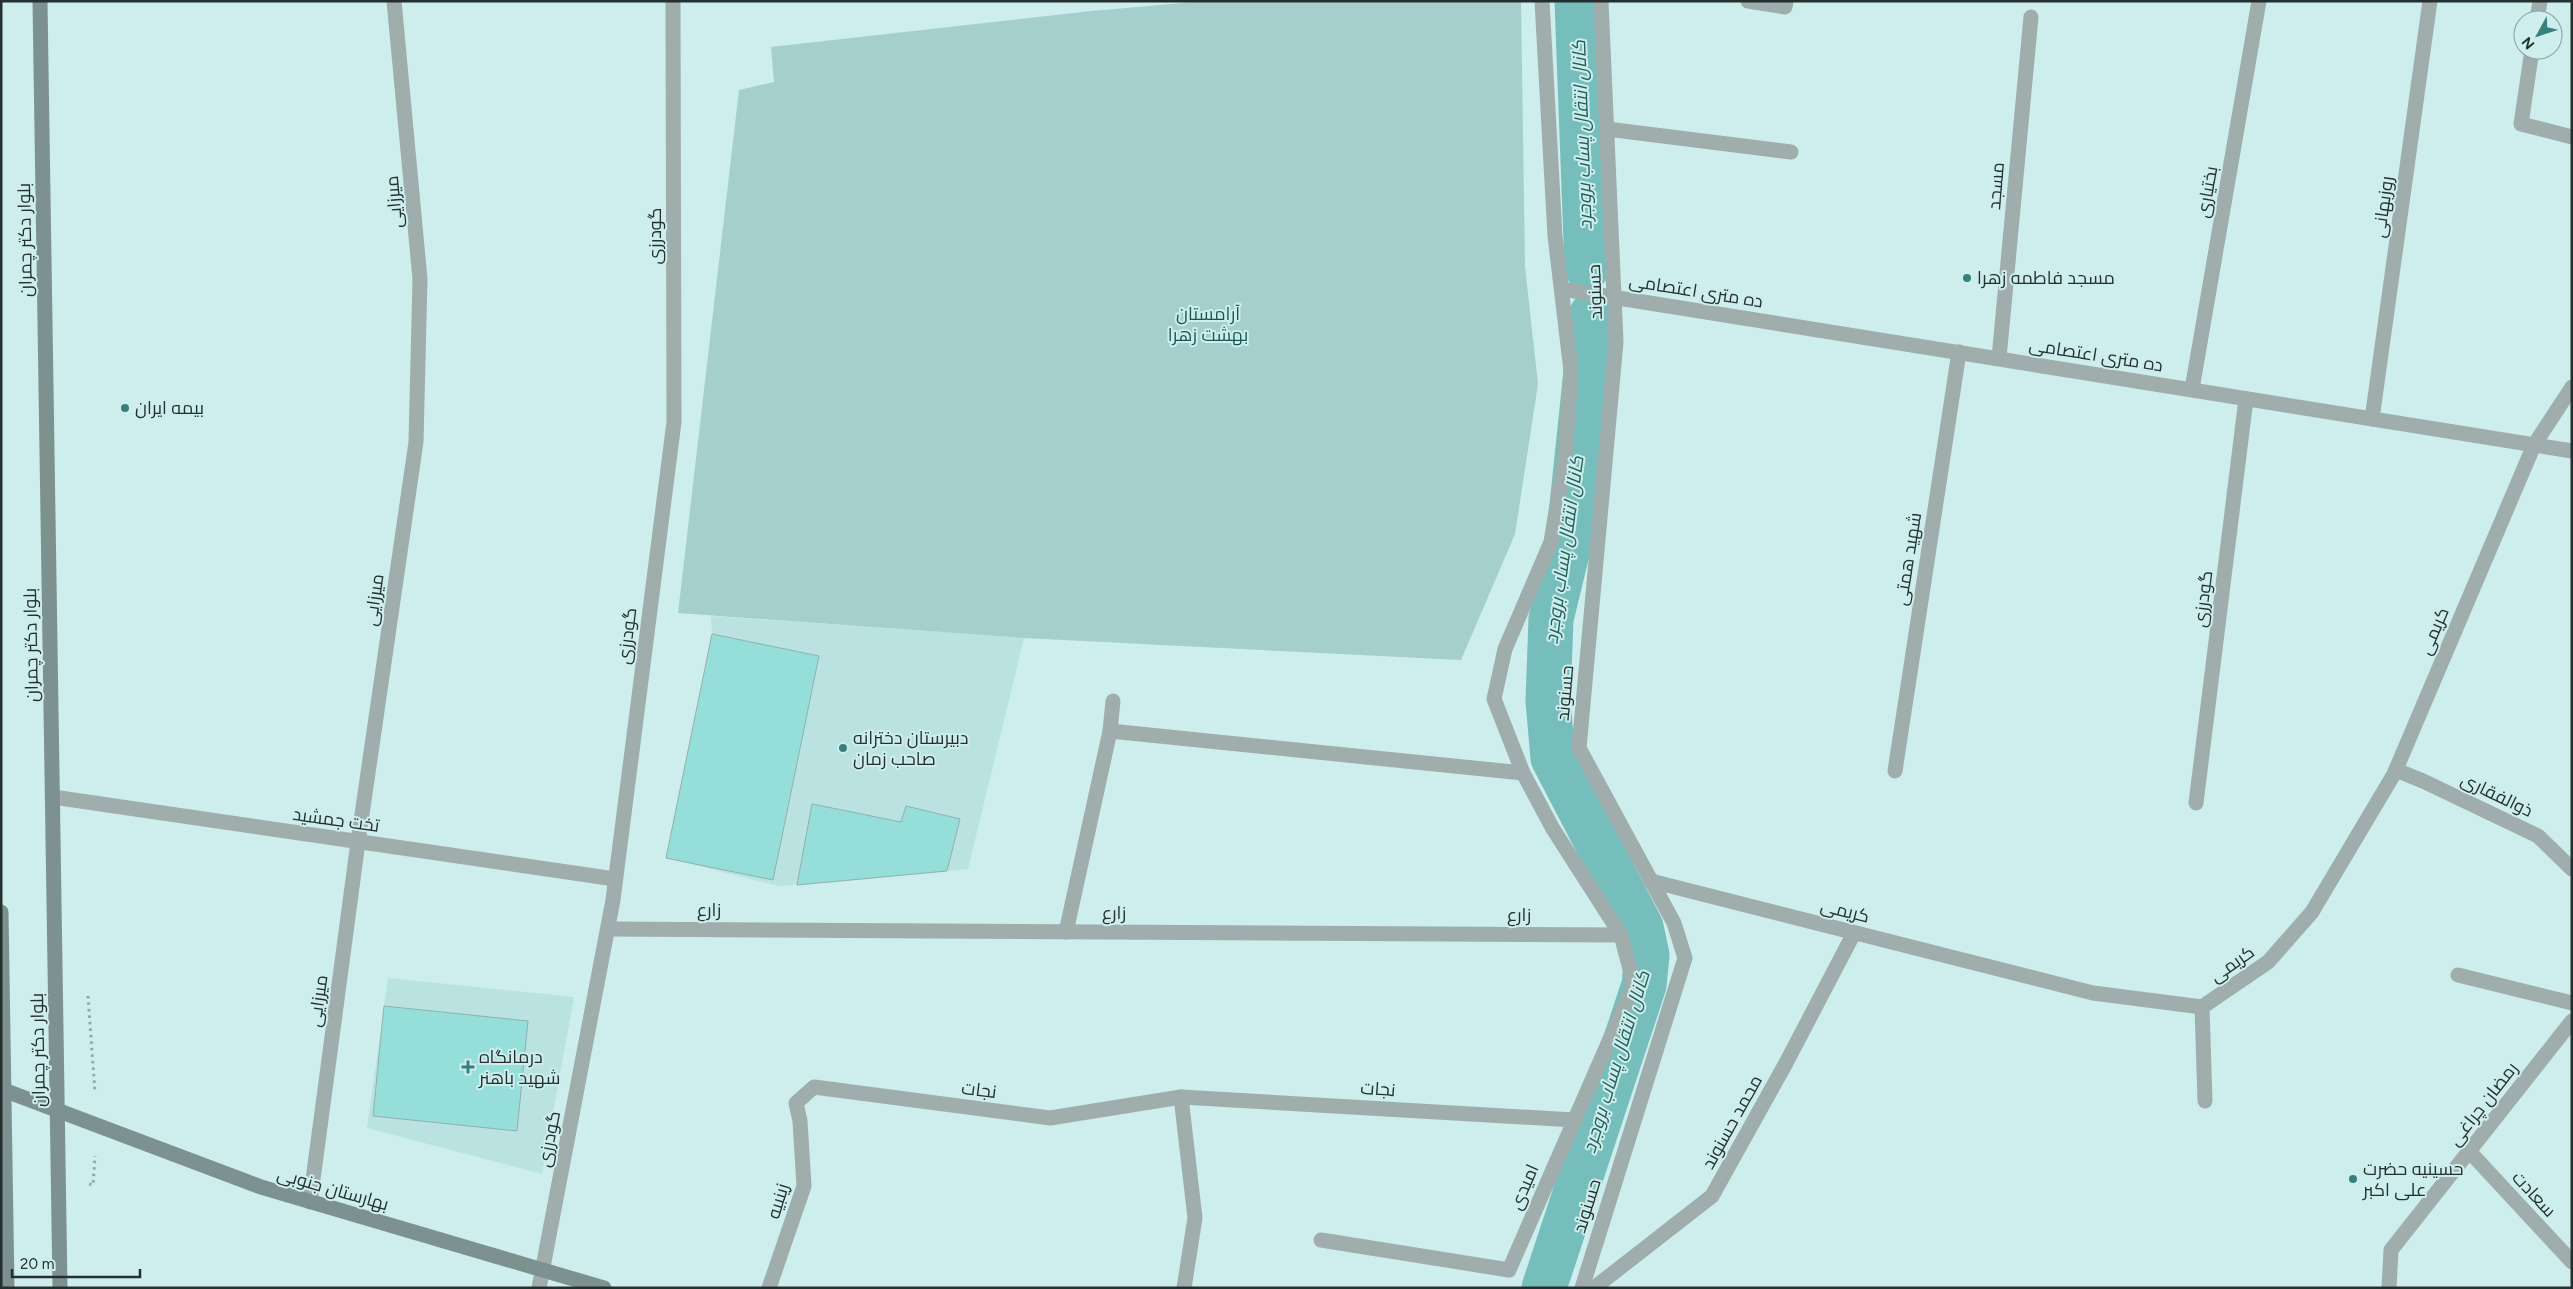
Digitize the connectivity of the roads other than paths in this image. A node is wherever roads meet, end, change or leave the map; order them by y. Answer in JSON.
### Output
{"nodes":[{"id":1,"x":40,"y":1,"type":"edge"},
{"id":2,"x":394,"y":1,"type":"edge"},
{"id":3,"x":674,"y":1,"type":"edge"},
{"id":4,"x":1542,"y":1,"type":"edge"},
{"id":5,"x":1601,"y":1,"type":"edge"},
{"id":6,"x":1748,"y":1,"type":"edge"},
{"id":7,"x":1786,"y":1,"type":"edge"},
{"id":8,"x":2259,"y":1,"type":"edge"},
{"id":9,"x":2430,"y":1,"type":"edge"},
{"id":10,"x":2031,"y":16,"type":"dead end"},
{"id":11,"x":2531,"y":60,"type":"edge"},
{"id":12,"x":1607,"y":129,"type":"junction"},
{"id":13,"x":2572,"y":137,"type":"edge"},
{"id":14,"x":1792,"y":152,"type":"dead end"},
{"id":15,"x":1562,"y":289,"type":"junction"},
{"id":16,"x":1614,"y":296,"type":"junction"},
{"id":17,"x":1958,"y":352,"type":"junction"},
{"id":18,"x":1999,"y":358,"type":"junction"},
{"id":19,"x":2572,"y":388,"type":"edge"},
{"id":20,"x":2192,"y":389,"type":"junction"},
{"id":21,"x":2246,"y":399,"type":"junction"},
{"id":22,"x":2372,"y":419,"type":"junction"},
{"id":23,"x":2534,"y":445,"type":"junction"},
{"id":24,"x":2572,"y":451,"type":"edge"},
{"id":25,"x":1113,"y":702,"type":"dead end"},
{"id":26,"x":1110,"y":731,"type":"junction"},
{"id":27,"x":1895,"y":770,"type":"dead end"},
{"id":28,"x":2396,"y":770,"type":"junction"},
{"id":29,"x":1524,"y":772,"type":"junction"},
{"id":30,"x":52,"y":797,"type":"junction"},
{"id":31,"x":2196,"y":803,"type":"dead end"},
{"id":32,"x":358,"y":842,"type":"junction"},
{"id":33,"x":2572,"y":869,"type":"edge"},
{"id":34,"x":615,"y":879,"type":"junction"},
{"id":35,"x":1651,"y":881,"type":"junction"},
{"id":36,"x":1,"y":912,"type":"edge"},
{"id":37,"x":608,"y":928,"type":"junction"},
{"id":38,"x":1066,"y":932,"type":"junction"},
{"id":39,"x":1854,"y":933,"type":"junction"},
{"id":40,"x":1621,"y":934,"type":"junction"},
{"id":41,"x":2458,"y":975,"type":"dead end"},
{"id":42,"x":2572,"y":1003,"type":"edge"},
{"id":43,"x":2202,"y":1007,"type":"junction"},
{"id":44,"x":2572,"y":1022,"type":"edge"},
{"id":45,"x":2,"y":1091,"type":"edge"},
{"id":46,"x":1181,"y":1097,"type":"junction"},
{"id":47,"x":2205,"y":1100,"type":"dead end"},
{"id":48,"x":58,"y":1110,"type":"junction"},
{"id":49,"x":1574,"y":1120,"type":"junction"},
{"id":50,"x":800,"y":1121,"type":"joint"},
{"id":51,"x":2469,"y":1151,"type":"junction"},
{"id":52,"x":310,"y":1202,"type":"junction"},
{"id":53,"x":1321,"y":1240,"type":"dead end"},
{"id":54,"x":2572,"y":1262,"type":"edge"},
{"id":55,"x":543,"y":1270,"type":"junction"},
{"id":56,"x":7,"y":1288,"type":"edge"},
{"id":57,"x":60,"y":1288,"type":"edge"},
{"id":58,"x":539,"y":1288,"type":"edge"},
{"id":59,"x":604,"y":1288,"type":"edge"},
{"id":60,"x":769,"y":1288,"type":"edge"},
{"id":61,"x":1184,"y":1288,"type":"edge"},
{"id":62,"x":1582,"y":1288,"type":"edge"},
{"id":63,"x":1594,"y":1288,"type":"edge"},
{"id":64,"x":2389,"y":1288,"type":"edge"}],
"edges":[{"from":1,"to":30,"type":"main road","name":"بلوار دکتر چمران"},
{"from":2,"to":32,"type":"street","name":"میرزایی"},
{"from":3,"to":34,"type":"street","name":"گودرزی"},
{"from":4,"to":15,"type":"street","name":"حسنوند"},
{"from":5,"to":12,"type":"street","name":"حسنوند"},
{"from":6,"to":7,"type":"street"},
{"from":8,"to":20,"type":"street","name":"بختیاری"},
{"from":9,"to":22,"type":"street","name":"روزبهانی"},
{"from":10,"to":18,"type":"street","name":"مسجد"},
{"from":11,"to":13,"type":"street"},
{"from":12,"to":14,"type":"street"},
{"from":12,"to":16,"type":"street","name":"حسنوند"},
{"from":15,"to":16,"type":"street","name":"ده متری اعتصامی"},
{"from":15,"to":29,"type":"street","name":"حسنوند"},
{"from":16,"to":17,"type":"street","name":"ده متری اعتصامی"},
{"from":16,"to":35,"type":"street","name":"حسنوند"},
{"from":17,"to":18,"type":"street","name":"ده متری اعتصامی"},
{"from":17,"to":27,"type":"street","name":"شهید همتی"},
{"from":18,"to":20,"type":"street","name":"ده متری اعتصامی"},
{"from":19,"to":23,"type":"street","name":"کریمی"},
{"from":20,"to":21,"type":"street","name":"ده متری اعتصامی"},
{"from":21,"to":22,"type":"street","name":"ده متری اعتصامی"},
{"from":21,"to":31,"type":"street","name":"گودرزی"},
{"from":22,"to":23,"type":"street","name":"ده متری اعتصامی"},
{"from":23,"to":24,"type":"street","name":"ده متری اعتصامی"},
{"from":23,"to":28,"type":"street","name":"کریمی"},
{"from":25,"to":26,"type":"street"},
{"from":26,"to":29,"type":"street"},
{"from":26,"to":38,"type":"street"},
{"from":28,"to":33,"type":"street","name":"ذوالفقاری"},
{"from":28,"to":43,"type":"street","name":"کریمی"},
{"from":29,"to":40,"type":"street","name":"حسنوند"},
{"from":30,"to":32,"type":"street","name":"تخت جمشید"},
{"from":30,"to":48,"type":"main road","name":"بلوار دکتر چمران"},
{"from":32,"to":34,"type":"street","name":"تخت جمشید"},
{"from":32,"to":52,"type":"street","name":"میرزایی"},
{"from":34,"to":37,"type":"street","name":"گودرزی"},
{"from":35,"to":39,"type":"street","name":"کریمی"},
{"from":35,"to":62,"type":"street","name":"حسنوند"},
{"from":36,"to":45,"type":"main road","name":"بلوار دکتر چمران"},
{"from":37,"to":38,"type":"street","name":"زارع"},
{"from":37,"to":55,"type":"street","name":"گودرزی"},
{"from":38,"to":40,"type":"street","name":"زارع"},
{"from":39,"to":43,"type":"street","name":"کریمی"},
{"from":39,"to":63,"type":"street","name":"محمد حسنوند"},
{"from":40,"to":49,"type":"street","name":"حسنوند"},
{"from":41,"to":42,"type":"street"},
{"from":43,"to":47,"type":"street"},
{"from":44,"to":51,"type":"street","name":"رمضان چراغی"},
{"from":45,"to":48,"type":"main road","name":"بهارستان جنوبی"},
{"from":45,"to":56,"type":"main road","name":"بلوار دکتر چمران"},
{"from":46,"to":49,"type":"street","name":"نجات"},
{"from":46,"to":50,"type":"street","name":"نجات"},
{"from":46,"to":61,"type":"street"},
{"from":48,"to":52,"type":"main road","name":"بهارستان جنوبی"},
{"from":48,"to":57,"type":"main road","name":"بلوار دکتر چمران"},
{"from":49,"to":53,"type":"street","name":"امیدی"},
{"from":50,"to":60,"type":"street","name":"زینبیه"},
{"from":51,"to":54,"type":"street","name":"سعادت"},
{"from":51,"to":64,"type":"street","name":"رمضان چراغی"},
{"from":52,"to":55,"type":"main road","name":"بهارستان جنوبی"},
{"from":55,"to":58,"type":"street","name":"گودرزی"},
{"from":55,"to":59,"type":"main road","name":"بهارستان جنوبی"}]}
